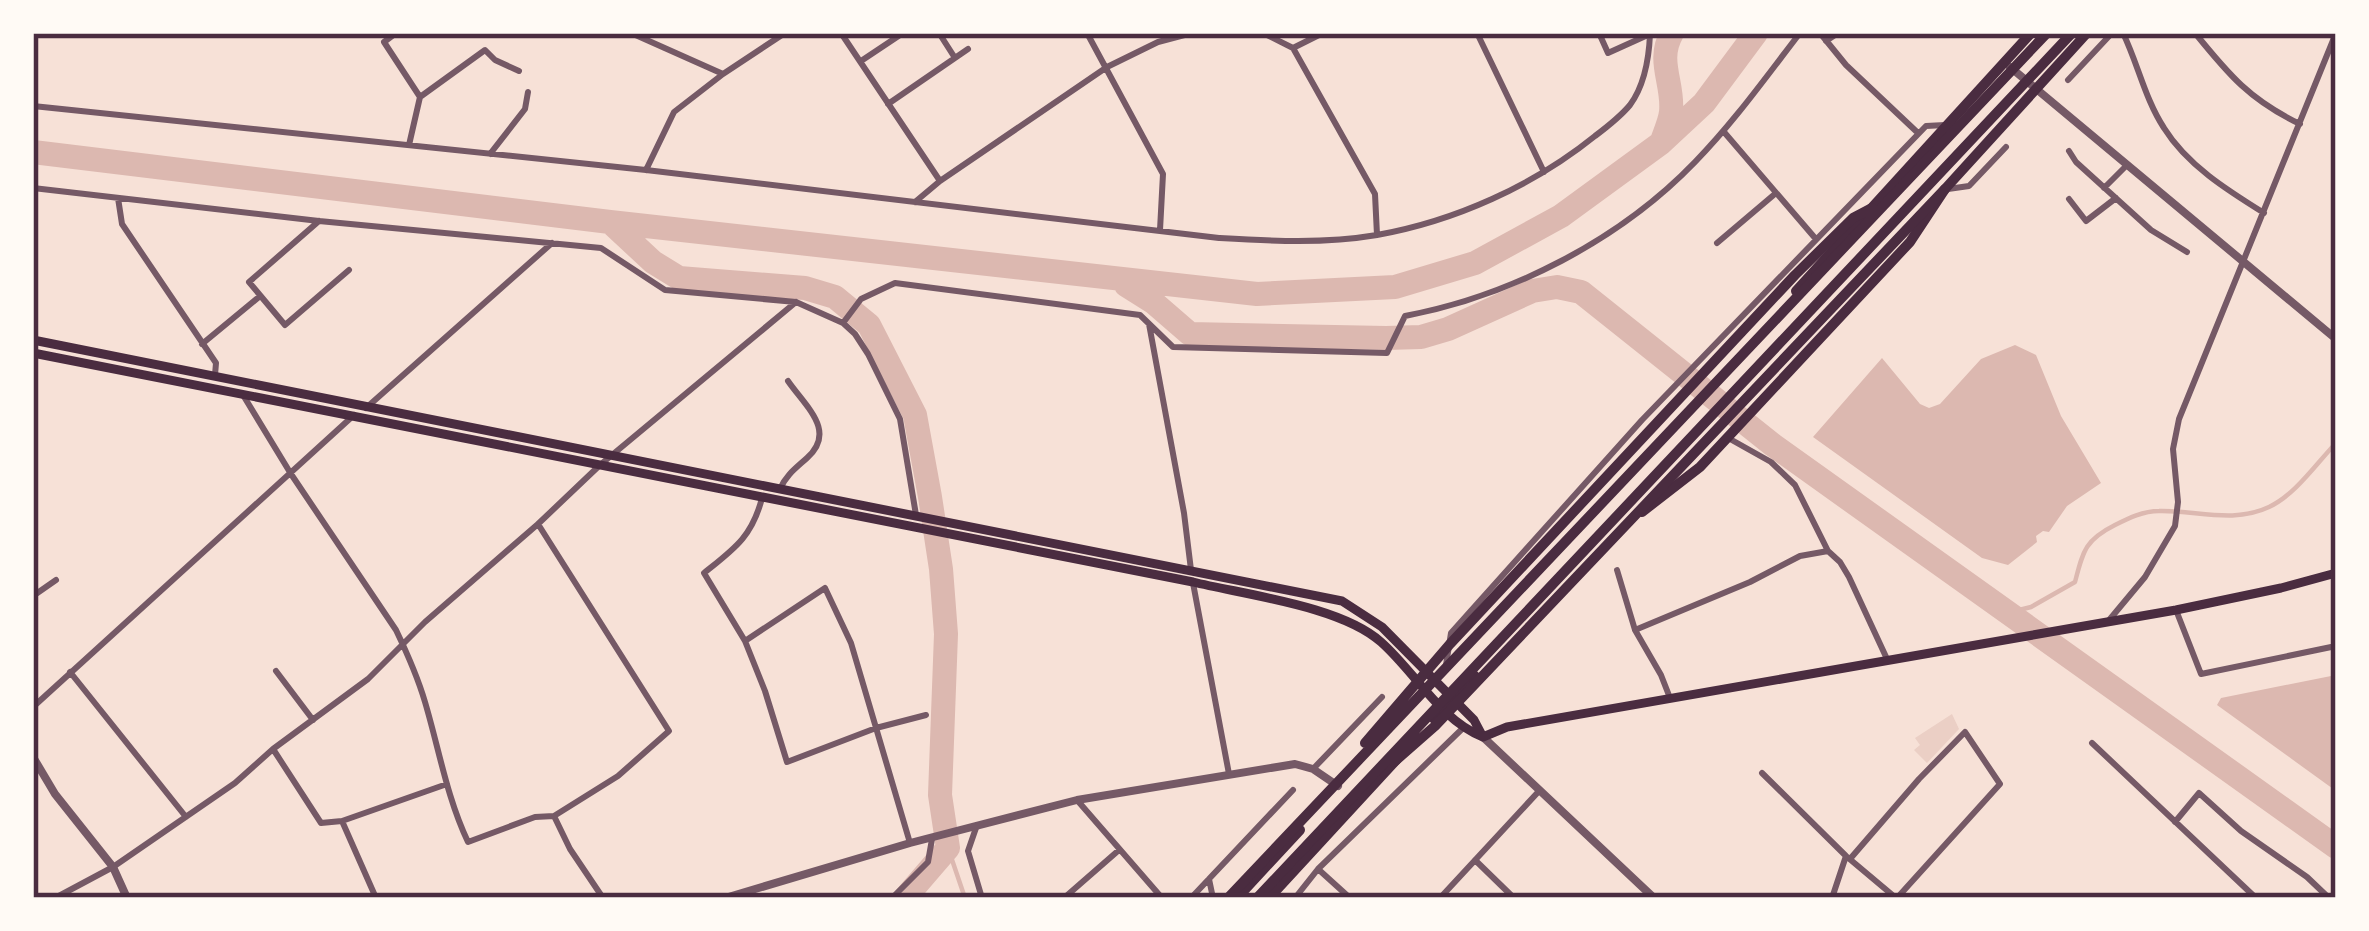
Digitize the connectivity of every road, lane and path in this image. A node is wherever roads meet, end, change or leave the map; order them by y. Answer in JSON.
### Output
{"nodes":[{"id":1,"x":396,"y":33,"type":"edge"},
{"id":2,"x":631,"y":33,"type":"edge"},
{"id":3,"x":785,"y":33,"type":"edge"},
{"id":4,"x":841,"y":33,"type":"edge"},
{"id":5,"x":903,"y":33,"type":"edge"},
{"id":6,"x":938,"y":33,"type":"edge"},
{"id":7,"x":1087,"y":33,"type":"edge"},
{"id":8,"x":1192,"y":33,"type":"edge"},
{"id":9,"x":1263,"y":33,"type":"edge"},
{"id":10,"x":1477,"y":33,"type":"edge"},
{"id":11,"x":1599,"y":33,"type":"edge"},
{"id":12,"x":1684,"y":33,"type":"edge"},
{"id":13,"x":1694,"y":33,"type":"edge"},
{"id":14,"x":1800,"y":33,"type":"edge"},
{"id":15,"x":1820,"y":33,"type":"edge"},
{"id":16,"x":1838,"y":33,"type":"edge"},
{"id":17,"x":2031,"y":33,"type":"edge"},
{"id":18,"x":2047,"y":33,"type":"edge"},
{"id":19,"x":2072,"y":33,"type":"edge"},
{"id":20,"x":2087,"y":33,"type":"edge"},
{"id":21,"x":2112,"y":33,"type":"edge"},
{"id":22,"x":2123,"y":33,"type":"edge"},
{"id":23,"x":2195,"y":33,"type":"edge"},
{"id":24,"x":2336,"y":33,"type":"edge"},
{"id":25,"x":1321,"y":34,"type":"edge"},
{"id":26,"x":1651,"y":34,"type":"edge"},
{"id":27,"x":1826,"y":41,"type":"junction"},
{"id":28,"x":1293,"y":48,"type":"junction"},
{"id":29,"x":968,"y":49,"type":"dead end"},
{"id":30,"x":956,"y":58,"type":"junction"},
{"id":31,"x":860,"y":62,"type":"junction"},
{"id":32,"x":2004,"y":62,"type":"junction"},
{"id":33,"x":1107,"y":67,"type":"junction"},
{"id":34,"x":519,"y":71,"type":"dead end"},
{"id":35,"x":723,"y":74,"type":"junction"},
{"id":36,"x":2068,"y":80,"type":"dead end"},
{"id":37,"x":2036,"y":88,"type":"junction"},
{"id":38,"x":528,"y":92,"type":"dead end"},
{"id":39,"x":420,"y":97,"type":"junction"},
{"id":40,"x":888,"y":104,"type":"junction"},
{"id":41,"x":33,"y":106,"type":"edge"},
{"id":42,"x":2300,"y":124,"type":"junction"},
{"id":43,"x":1945,"y":125,"type":"junction"},
{"id":44,"x":1724,"y":131,"type":"junction"},
{"id":45,"x":1918,"y":134,"type":"junction"},
{"id":46,"x":409,"y":145,"type":"junction"},
{"id":47,"x":2006,"y":147,"type":"dead end"},
{"id":48,"x":2069,"y":151,"type":"dead end"},
{"id":49,"x":490,"y":154,"type":"junction"},
{"id":50,"x":2127,"y":165,"type":"junction"},
{"id":51,"x":646,"y":170,"type":"junction"},
{"id":52,"x":1544,"y":172,"type":"junction"},
{"id":53,"x":940,"y":181,"type":"junction"},
{"id":54,"x":33,"y":188,"type":"edge"},
{"id":55,"x":2104,"y":188,"type":"junction"},
{"id":56,"x":1945,"y":189,"type":"junction"},
{"id":57,"x":1776,"y":193,"type":"junction"},
{"id":58,"x":118,"y":198,"type":"junction"},
{"id":59,"x":2116,"y":198,"type":"junction"},
{"id":60,"x":2069,"y":199,"type":"dead end"},
{"id":61,"x":914,"y":203,"type":"junction"},
{"id":62,"x":1872,"y":208,"type":"junction"},
{"id":63,"x":2264,"y":213,"type":"junction"},
{"id":64,"x":319,"y":221,"type":"junction"},
{"id":65,"x":1160,"y":230,"type":"junction"},
{"id":66,"x":1377,"y":235,"type":"junction"},
{"id":67,"x":1815,"y":238,"type":"junction"},
{"id":68,"x":551,"y":243,"type":"junction"},
{"id":69,"x":1717,"y":243,"type":"dead end"},
{"id":70,"x":2187,"y":252,"type":"dead end"},
{"id":71,"x":2243,"y":262,"type":"junction"},
{"id":72,"x":349,"y":270,"type":"dead end"},
{"id":73,"x":260,"y":297,"type":"junction"},
{"id":74,"x":796,"y":302,"type":"junction"},
{"id":75,"x":843,"y":323,"type":"junction"},
{"id":76,"x":1149,"y":324,"type":"junction"},
{"id":77,"x":2336,"y":339,"type":"edge"},
{"id":78,"x":33,"y":340,"type":"edge"},
{"id":79,"x":202,"y":344,"type":"junction"},
{"id":80,"x":33,"y":352,"type":"edge"},
{"id":81,"x":214,"y":376,"type":"junction"},
{"id":82,"x":788,"y":381,"type":"dead end"},
{"id":83,"x":242,"y":394,"type":"junction"},
{"id":84,"x":368,"y":406,"type":"junction"},
{"id":85,"x":350,"y":417,"type":"junction"},
{"id":86,"x":1727,"y":437,"type":"junction"},
{"id":87,"x":612,"y":455,"type":"junction"},
{"id":88,"x":600,"y":465,"type":"junction"},
{"id":89,"x":291,"y":474,"type":"junction"},
{"id":90,"x":780,"y":489,"type":"junction"},
{"id":91,"x":762,"y":498,"type":"junction"},
{"id":92,"x":916,"y":516,"type":"junction"},
{"id":93,"x":538,"y":524,"type":"junction"},
{"id":94,"x":916,"y":529,"type":"junction"},
{"id":95,"x":1828,"y":550,"type":"junction"},
{"id":96,"x":1191,"y":569,"type":"junction"},
{"id":97,"x":1617,"y":570,"type":"dead end"},
{"id":98,"x":2336,"y":573,"type":"edge"},
{"id":99,"x":56,"y":580,"type":"dead end"},
{"id":100,"x":1193,"y":582,"type":"junction"},
{"id":101,"x":33,"y":596,"type":"edge"},
{"id":102,"x":2176,"y":610,"type":"junction"},
{"id":103,"x":2110,"y":620,"type":"junction"},
{"id":104,"x":1635,"y":630,"type":"junction"},
{"id":105,"x":745,"y":641,"type":"junction"},
{"id":106,"x":404,"y":646,"type":"junction"},
{"id":107,"x":2336,"y":646,"type":"edge"},
{"id":108,"x":1887,"y":659,"type":"junction"},
{"id":109,"x":276,"y":671,"type":"dead end"},
{"id":110,"x":70,"y":672,"type":"junction"},
{"id":111,"x":1441,"y":678,"type":"junction"},
{"id":112,"x":1428,"y":692,"type":"junction"},
{"id":113,"x":1382,"y":697,"type":"dead end"},
{"id":114,"x":1670,"y":698,"type":"junction"},
{"id":115,"x":1449,"y":704,"type":"junction"},
{"id":116,"x":33,"y":707,"type":"edge"},
{"id":117,"x":926,"y":715,"type":"dead end"},
{"id":118,"x":313,"y":720,"type":"junction"},
{"id":119,"x":876,"y":728,"type":"junction"},
{"id":120,"x":1462,"y":729,"type":"junction"},
{"id":121,"x":1484,"y":737,"type":"junction"},
{"id":122,"x":2092,"y":743,"type":"dead end"},
{"id":123,"x":273,"y":748,"type":"junction"},
{"id":124,"x":33,"y":757,"type":"edge"},
{"id":125,"x":1313,"y":769,"type":"junction"},
{"id":126,"x":1762,"y":773,"type":"dead end"},
{"id":127,"x":1229,"y":774,"type":"junction"},
{"id":128,"x":1339,"y":783,"type":"junction"},
{"id":129,"x":447,"y":784,"type":"junction"},
{"id":130,"x":1293,"y":790,"type":"dead end"},
{"id":131,"x":1540,"y":790,"type":"junction"},
{"id":132,"x":1077,"y":800,"type":"junction"},
{"id":133,"x":1349,"y":801,"type":"junction"},
{"id":134,"x":554,"y":816,"type":"junction"},
{"id":135,"x":187,"y":817,"type":"junction"},
{"id":136,"x":342,"y":821,"type":"junction"},
{"id":137,"x":2175,"y":823,"type":"junction"},
{"id":138,"x":977,"y":825,"type":"junction"},
{"id":139,"x":934,"y":837,"type":"junction"},
{"id":140,"x":910,"y":843,"type":"junction"},
{"id":141,"x":1119,"y":850,"type":"junction"},
{"id":142,"x":1848,"y":858,"type":"junction"},
{"id":143,"x":1475,"y":860,"type":"junction"},
{"id":144,"x":113,"y":867,"type":"junction"},
{"id":145,"x":1318,"y":868,"type":"junction"},
{"id":146,"x":1209,"y":879,"type":"junction"},
{"id":147,"x":55,"y":898,"type":"edge"},
{"id":148,"x":127,"y":898,"type":"edge"},
{"id":149,"x":376,"y":898,"type":"edge"},
{"id":150,"x":603,"y":898,"type":"edge"},
{"id":151,"x":725,"y":898,"type":"edge"},
{"id":152,"x":892,"y":898,"type":"edge"},
{"id":153,"x":982,"y":898,"type":"edge"},
{"id":154,"x":1064,"y":898,"type":"edge"},
{"id":155,"x":1162,"y":898,"type":"edge"},
{"id":156,"x":1191,"y":898,"type":"edge"},
{"id":157,"x":1213,"y":898,"type":"edge"},
{"id":158,"x":1232,"y":898,"type":"edge"},
{"id":159,"x":1257,"y":898,"type":"edge"},
{"id":160,"x":1269,"y":898,"type":"edge"},
{"id":161,"x":1295,"y":898,"type":"edge"},
{"id":162,"x":1350,"y":898,"type":"edge"},
{"id":163,"x":1440,"y":898,"type":"edge"},
{"id":164,"x":1514,"y":898,"type":"edge"},
{"id":165,"x":1654,"y":898,"type":"edge"},
{"id":166,"x":1832,"y":898,"type":"edge"},
{"id":167,"x":1897,"y":898,"type":"edge"},
{"id":168,"x":2256,"y":898,"type":"edge"},
{"id":169,"x":2329,"y":898,"type":"edge"}],
"edges":[{"from":1,"to":39,"type":"street"},
{"from":2,"to":35,"type":"street"},
{"from":3,"to":35,"type":"street"},
{"from":4,"to":31,"type":"street"},
{"from":5,"to":31,"type":"street"},
{"from":6,"to":30,"type":"street"},
{"from":7,"to":33,"type":"street"},
{"from":8,"to":33,"type":"street"},
{"from":9,"to":28,"type":"street"},
{"from":10,"to":52,"type":"street"},
{"from":11,"to":26,"type":"street"},
{"from":12,"to":13,"type":"street"},
{"from":14,"to":44,"type":"street"},
{"from":15,"to":27,"type":"street"},
{"from":16,"to":27,"type":"street"},
{"from":17,"to":32,"type":"highway"},
{"from":18,"to":128,"type":"highway"},
{"from":19,"to":133,"type":"highway"},
{"from":20,"to":37,"type":"highway"},
{"from":21,"to":36,"type":"street"},
{"from":22,"to":63,"type":"street"},
{"from":23,"to":42,"type":"street"},
{"from":24,"to":42,"type":"street"},
{"from":25,"to":28,"type":"street"},
{"from":26,"to":52,"type":"street"},
{"from":27,"to":45,"type":"street"},
{"from":28,"to":66,"type":"street"},
{"from":29,"to":30,"type":"street"},
{"from":30,"to":40,"type":"street"},
{"from":31,"to":40,"type":"street"},
{"from":32,"to":37,"type":"street"},
{"from":32,"to":43,"type":"highway"},
{"from":33,"to":53,"type":"street"},
{"from":33,"to":65,"type":"street"},
{"from":34,"to":39,"type":"street"},
{"from":35,"to":51,"type":"street"},
{"from":37,"to":50,"type":"street"},
{"from":37,"to":56,"type":"highway"},
{"from":38,"to":49,"type":"street"},
{"from":39,"to":46,"type":"street"},
{"from":40,"to":53,"type":"street"},
{"from":41,"to":46,"type":"street"},
{"from":42,"to":63,"type":"street"},
{"from":43,"to":45,"type":"street"},
{"from":43,"to":62,"type":"highway"},
{"from":44,"to":57,"type":"street"},
{"from":44,"to":76,"type":"street"},
{"from":45,"to":67,"type":"street"},
{"from":46,"to":49,"type":"street"},
{"from":47,"to":56,"type":"street"},
{"from":48,"to":55,"type":"street"},
{"from":49,"to":51,"type":"street"},
{"from":50,"to":55,"type":"street"},
{"from":50,"to":71,"type":"street"},
{"from":51,"to":61,"type":"street"},
{"from":52,"to":66,"type":"street"},
{"from":53,"to":61,"type":"street"},
{"from":54,"to":58,"type":"street"},
{"from":55,"to":59,"type":"street"},
{"from":56,"to":86,"type":"highway"},
{"from":56,"to":133,"type":"highway"},
{"from":57,"to":67,"type":"street"},
{"from":57,"to":69,"type":"street"},
{"from":58,"to":64,"type":"street"},
{"from":58,"to":79,"type":"street"},
{"from":59,"to":60,"type":"street"},
{"from":59,"to":70,"type":"street"},
{"from":61,"to":65,"type":"street"},
{"from":62,"to":111,"type":"highway"},
{"from":62,"to":128,"type":"highway"},
{"from":63,"to":71,"type":"street"},
{"from":64,"to":68,"type":"street"},
{"from":64,"to":73,"type":"street"},
{"from":65,"to":66,"type":"street"},
{"from":67,"to":111,"type":"street"},
{"from":68,"to":74,"type":"street"},
{"from":68,"to":84,"type":"street"},
{"from":71,"to":77,"type":"street"},
{"from":71,"to":103,"type":"street"},
{"from":72,"to":73,"type":"street"},
{"from":73,"to":79,"type":"street"},
{"from":74,"to":75,"type":"street"},
{"from":74,"to":87,"type":"street"},
{"from":75,"to":76,"type":"street"},
{"from":75,"to":92,"type":"street"},
{"from":76,"to":96,"type":"street"},
{"from":78,"to":81,"type":"main road"},
{"from":79,"to":81,"type":"street"},
{"from":80,"to":83,"type":"main road"},
{"from":81,"to":84,"type":"main road"},
{"from":82,"to":90,"type":"street"},
{"from":83,"to":85,"type":"main road"},
{"from":83,"to":89,"type":"street"},
{"from":84,"to":85,"type":"street"},
{"from":84,"to":87,"type":"main road"},
{"from":85,"to":88,"type":"main road"},
{"from":85,"to":89,"type":"street"},
{"from":86,"to":95,"type":"street"},
{"from":86,"to":115,"type":"highway"},
{"from":87,"to":88,"type":"street"},
{"from":87,"to":90,"type":"main road"},
{"from":88,"to":91,"type":"main road"},
{"from":88,"to":93,"type":"street"},
{"from":89,"to":106,"type":"street"},
{"from":89,"to":110,"type":"street"},
{"from":90,"to":92,"type":"main road"},
{"from":91,"to":94,"type":"main road"},
{"from":91,"to":105,"type":"street"},
{"from":92,"to":94,"type":"street"},
{"from":92,"to":96,"type":"main road"},
{"from":93,"to":106,"type":"street"},
{"from":93,"to":134,"type":"street"},
{"from":94,"to":100,"type":"main road"},
{"from":95,"to":104,"type":"street"},
{"from":95,"to":108,"type":"street"},
{"from":96,"to":100,"type":"street"},
{"from":96,"to":111,"type":"main road"},
{"from":97,"to":104,"type":"street"},
{"from":98,"to":102,"type":"main road"},
{"from":99,"to":101,"type":"street"},
{"from":100,"to":112,"type":"main road"},
{"from":100,"to":127,"type":"street"},
{"from":102,"to":103,"type":"main road"},
{"from":102,"to":107,"type":"street"},
{"from":103,"to":108,"type":"main road"},
{"from":104,"to":114,"type":"street"},
{"from":105,"to":119,"type":"street"},
{"from":105,"to":119,"type":"street"},
{"from":106,"to":118,"type":"street"},
{"from":106,"to":129,"type":"street"},
{"from":108,"to":114,"type":"main road"},
{"from":109,"to":118,"type":"street"},
{"from":110,"to":116,"type":"street"},
{"from":110,"to":135,"type":"street"},
{"from":111,"to":112,"type":"highway"},
{"from":111,"to":115,"type":"main road"},
{"from":112,"to":115,"type":"main road"},
{"from":112,"to":128,"type":"highway"},
{"from":113,"to":125,"type":"street"},
{"from":114,"to":121,"type":"main road"},
{"from":115,"to":120,"type":"main road"},
{"from":115,"to":121,"type":"main road"},
{"from":115,"to":160,"type":"highway"},
{"from":117,"to":119,"type":"street"},
{"from":118,"to":123,"type":"street"},
{"from":119,"to":140,"type":"street"},
{"from":120,"to":121,"type":"main road"},
{"from":120,"to":145,"type":"street"},
{"from":121,"to":131,"type":"street"},
{"from":122,"to":137,"type":"street"},
{"from":123,"to":135,"type":"street"},
{"from":123,"to":136,"type":"street"},
{"from":124,"to":144,"type":"street"},
{"from":125,"to":127,"type":"street"},
{"from":125,"to":128,"type":"street"},
{"from":126,"to":142,"type":"street"},
{"from":127,"to":132,"type":"street"},
{"from":128,"to":158,"type":"highway"},
{"from":129,"to":134,"type":"street"},
{"from":129,"to":136,"type":"street"},
{"from":130,"to":146,"type":"street"},
{"from":131,"to":143,"type":"street"},
{"from":131,"to":165,"type":"street"},
{"from":132,"to":138,"type":"street"},
{"from":132,"to":141,"type":"street"},
{"from":133,"to":159,"type":"highway"},
{"from":134,"to":150,"type":"street"},
{"from":135,"to":144,"type":"street"},
{"from":136,"to":149,"type":"street"},
{"from":137,"to":168,"type":"street"},
{"from":137,"to":169,"type":"street"},
{"from":138,"to":139,"type":"street"},
{"from":138,"to":153,"type":"street"},
{"from":139,"to":140,"type":"street"},
{"from":139,"to":152,"type":"street"},
{"from":140,"to":151,"type":"street"},
{"from":141,"to":154,"type":"street"},
{"from":141,"to":155,"type":"street"},
{"from":142,"to":166,"type":"street"},
{"from":142,"to":167,"type":"street"},
{"from":142,"to":167,"type":"street"},
{"from":143,"to":163,"type":"street"},
{"from":143,"to":164,"type":"street"},
{"from":144,"to":147,"type":"street"},
{"from":144,"to":148,"type":"street"},
{"from":145,"to":161,"type":"street"},
{"from":145,"to":162,"type":"street"},
{"from":146,"to":156,"type":"street"},
{"from":146,"to":157,"type":"street"}]}
